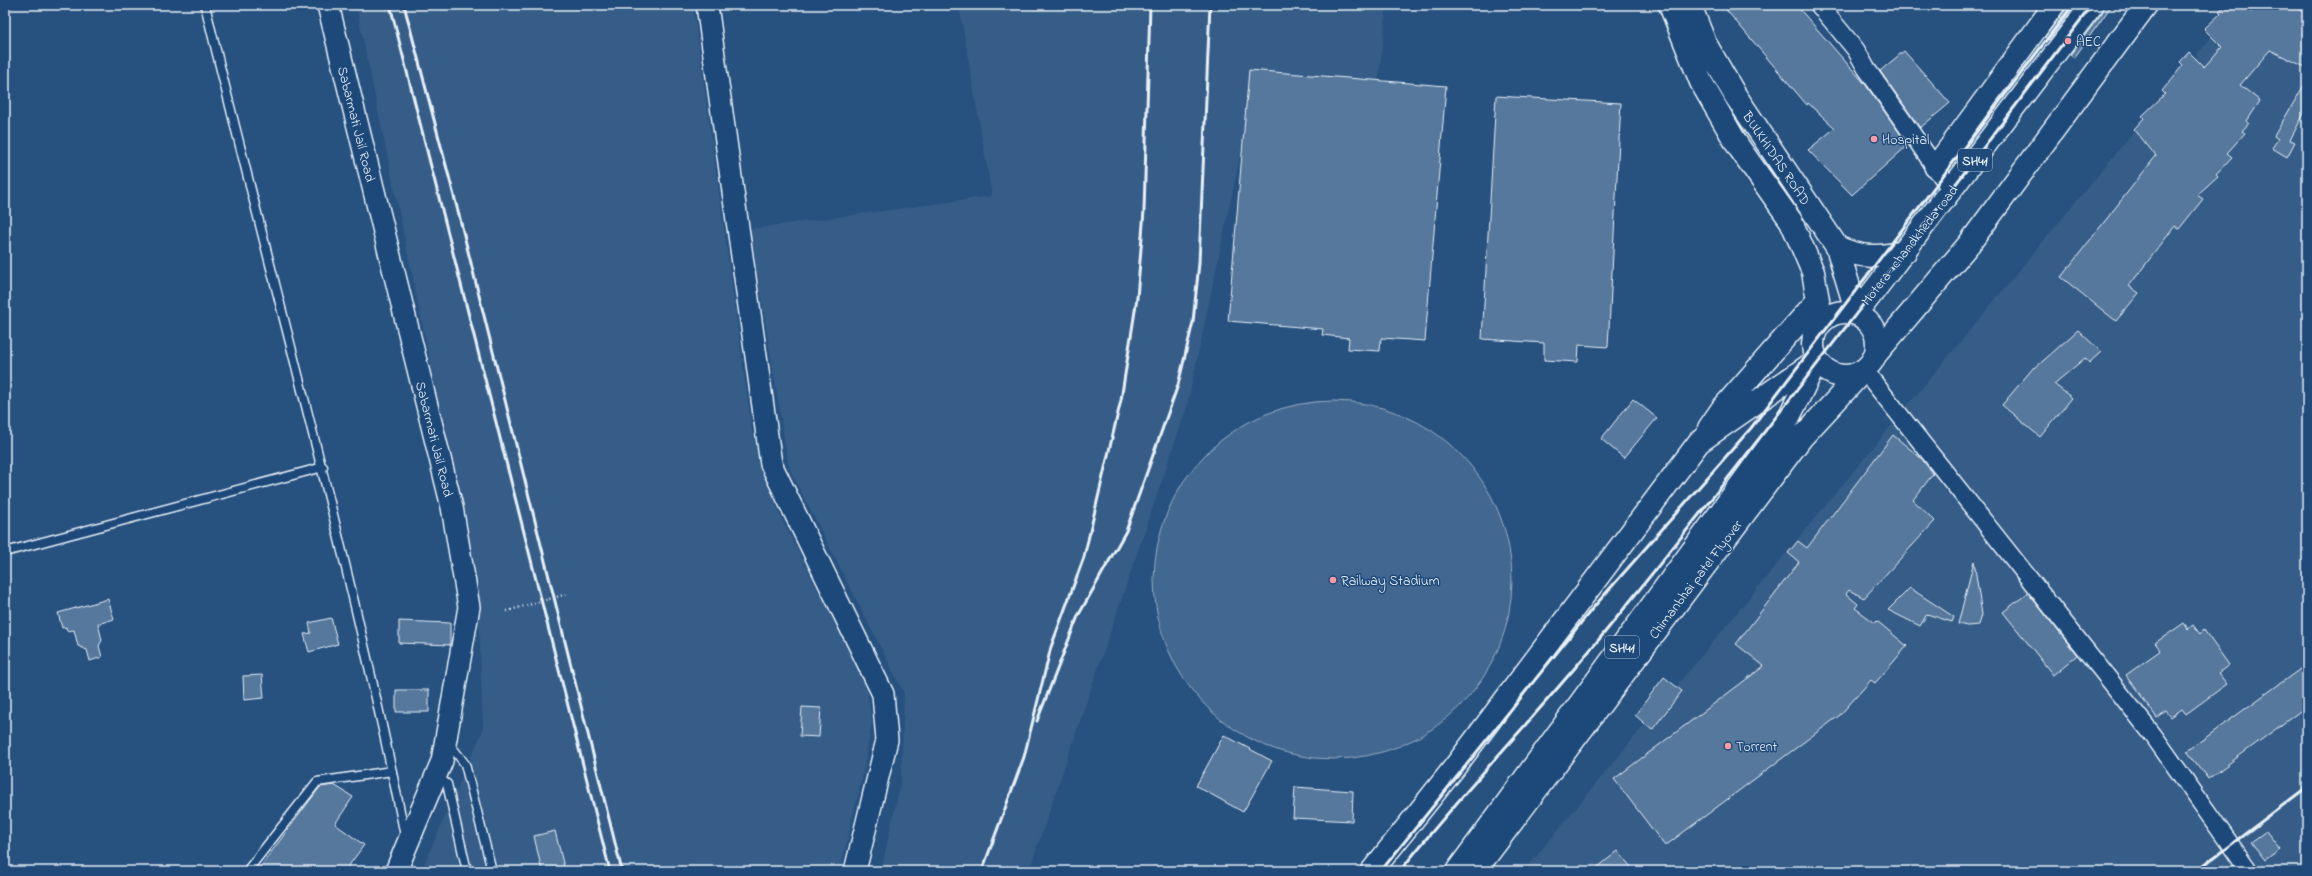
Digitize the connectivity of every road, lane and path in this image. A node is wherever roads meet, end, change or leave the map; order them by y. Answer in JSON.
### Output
{"nodes":[{"id":1,"x":205,"y":5,"type":"edge"},
{"id":2,"x":328,"y":5,"type":"edge"},
{"id":3,"x":708,"y":5,"type":"edge"},
{"id":4,"x":1670,"y":5,"type":"edge"},
{"id":5,"x":1690,"y":5,"type":"edge"},
{"id":6,"x":1819,"y":5,"type":"edge"},
{"id":7,"x":2054,"y":5,"type":"edge"},
{"id":8,"x":2092,"y":5,"type":"edge"},
{"id":9,"x":2146,"y":5,"type":"edge"},
{"id":10,"x":1935,"y":167,"type":"junction"},
{"id":11,"x":1952,"y":191,"type":"junction"},
{"id":12,"x":1837,"y":247,"type":"junction"},
{"id":13,"x":1905,"y":252,"type":"junction"},
{"id":14,"x":1818,"y":300,"type":"junction"},
{"id":15,"x":1856,"y":313,"type":"junction"},
{"id":16,"x":1814,"y":334,"type":"junction"},
{"id":17,"x":1877,"y":353,"type":"junction"},
{"id":18,"x":1817,"y":360,"type":"junction"},
{"id":19,"x":1864,"y":370,"type":"junction"},
{"id":20,"x":1794,"y":430,"type":"junction"},
{"id":21,"x":1699,"y":442,"type":"junction"},
{"id":22,"x":322,"y":467,"type":"junction"},
{"id":23,"x":5,"y":552,"type":"edge"},
{"id":24,"x":567,"y":594,"type":"dead end"},
{"id":25,"x":507,"y":611,"type":"dead end"},
{"id":26,"x":446,"y":738,"type":"junction"},
{"id":27,"x":392,"y":771,"type":"junction"},
{"id":28,"x":436,"y":775,"type":"junction"},
{"id":29,"x":407,"y":845,"type":"junction"},
{"id":30,"x":247,"y":871,"type":"edge"},
{"id":31,"x":396,"y":871,"type":"edge"},
{"id":32,"x":467,"y":871,"type":"edge"},
{"id":33,"x":492,"y":871,"type":"edge"},
{"id":34,"x":854,"y":871,"type":"edge"},
{"id":35,"x":1372,"y":871,"type":"edge"},
{"id":36,"x":1457,"y":871,"type":"edge"},
{"id":37,"x":1475,"y":871,"type":"edge"},
{"id":38,"x":2250,"y":871,"type":"edge"}],
"edges":[{"from":1,"to":22,"type":"lane"},
{"from":2,"to":26,"type":"street","name":"Sabarmati Jail Road"},
{"from":3,"to":34,"type":"street"},
{"from":4,"to":14,"type":"main road"},
{"from":5,"to":12,"type":"main road","name":"BULKHIDAS ROAD"},
{"from":6,"to":10,"type":"street"},
{"from":7,"to":10,"type":"street"},
{"from":8,"to":11,"type":"main road","name":"Motera- chandkheda road","number":"SH41"},
{"from":9,"to":17,"type":"main road"},
{"from":10,"to":11,"type":"street"},
{"from":11,"to":13,"type":"main road","name":"Motera- chandkheda road","number":"SH41"},
{"from":12,"to":13,"type":"main road"},
{"from":12,"to":15,"type":"main road","name":"BULKHIDAS ROAD"},
{"from":13,"to":15,"type":"main road","name":"Motera- chandkheda road","number":"SH41"},
{"from":14,"to":16,"type":"main road"},
{"from":14,"to":21,"type":"main road"},
{"from":15,"to":16,"type":"main road"},
{"from":15,"to":17,"type":"main road"},
{"from":16,"to":18,"type":"main road"},
{"from":17,"to":19,"type":"main road"},
{"from":18,"to":19,"type":"main road"},
{"from":18,"to":20,"type":"main road","name":"Chimanbhai patel Flyover"},
{"from":18,"to":21,"type":"main road"},
{"from":19,"to":20,"type":"main road","name":"Chimanbhai patel Flyover"},
{"from":19,"to":38,"type":"street"},
{"from":20,"to":36,"type":"main road","name":"Chimanbhai patel Flyover","number":"SH41"},
{"from":20,"to":37,"type":"main road","name":"Chimanbhai patel Flyover","number":"SH41"},
{"from":21,"to":35,"type":"main road"},
{"from":22,"to":23,"type":"lane"},
{"from":22,"to":27,"type":"lane"},
{"from":24,"to":25,"type":"path","bridge":true},
{"from":26,"to":28,"type":"street","name":"Sabarmati Jail Road"},
{"from":26,"to":33,"type":"lane"},
{"from":27,"to":29,"type":"lane"},
{"from":27,"to":30,"type":"lane"},
{"from":28,"to":29,"type":"street","name":"Sabarmati Jail Road"},
{"from":28,"to":32,"type":"lane"},
{"from":29,"to":31,"type":"street","name":"Sabarmati Jail Road"}]}
